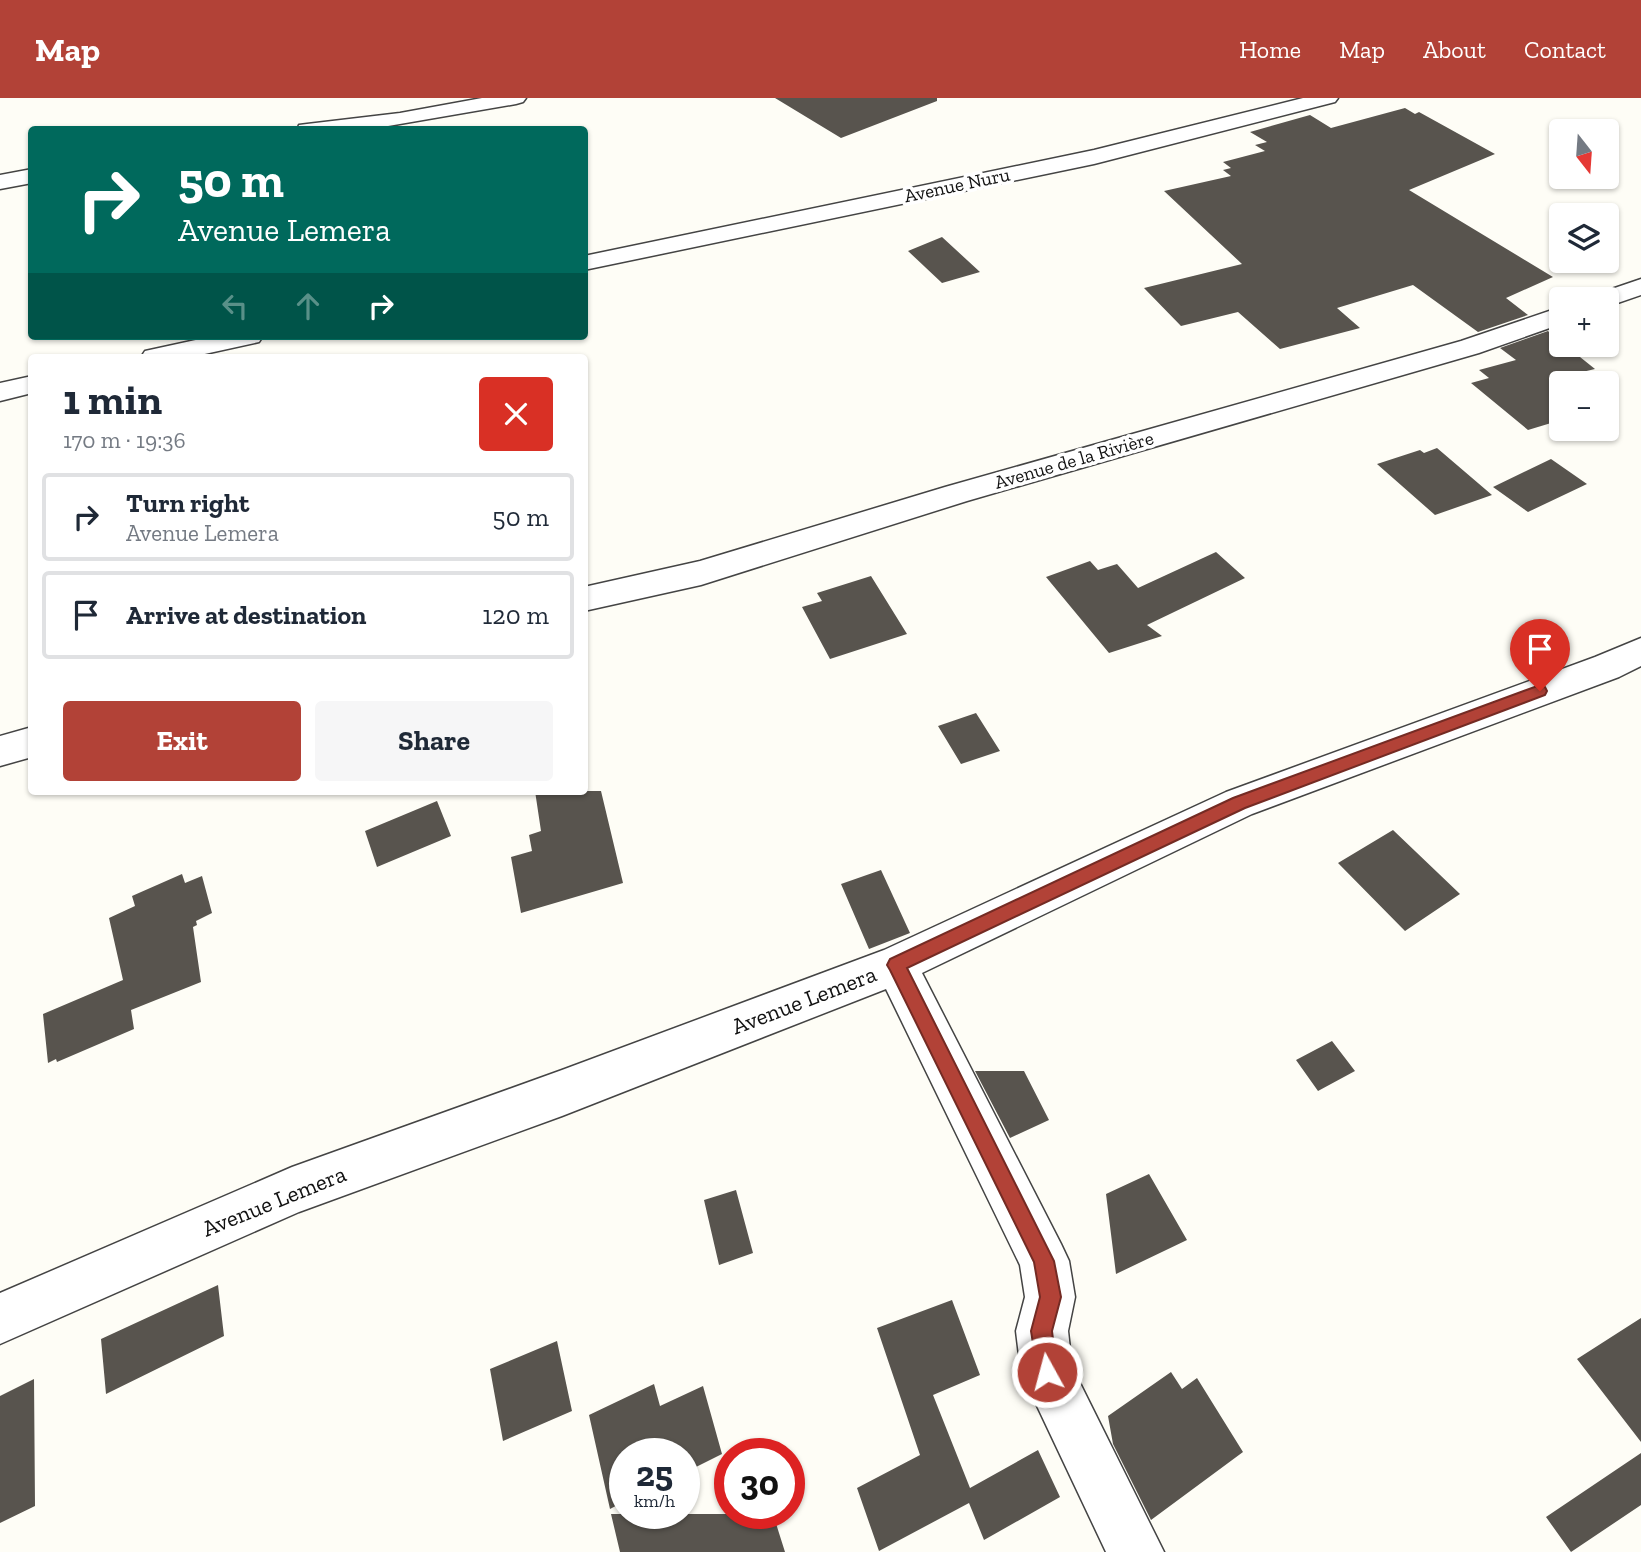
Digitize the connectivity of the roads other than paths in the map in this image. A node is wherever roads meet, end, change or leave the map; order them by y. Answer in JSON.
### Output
{"nodes":[{"id":1,"x":516,"y":98,"type":"edge"},
{"id":2,"x":1328,"y":98,"type":"edge"},
{"id":3,"x":340,"y":126,"type":"edge"},
{"id":4,"x":28,"y":177,"type":"edge"},
{"id":5,"x":0,"y":182,"type":"edge"},
{"id":6,"x":588,"y":262,"type":"edge"},
{"id":7,"x":1641,"y":288,"type":"edge"},
{"id":8,"x":1619,"y":295,"type":"edge"},
{"id":9,"x":1549,"y":319,"type":"edge"},
{"id":10,"x":232,"y":340,"type":"edge"},
{"id":11,"x":168,"y":354,"type":"edge"},
{"id":12,"x":28,"y":385,"type":"edge"},
{"id":13,"x":0,"y":392,"type":"edge"},
{"id":14,"x":588,"y":598,"type":"edge"},
{"id":15,"x":1641,"y":651,"type":"edge"},
{"id":16,"x":28,"y":743,"type":"edge"},
{"id":17,"x":0,"y":751,"type":"edge"},
{"id":18,"x":896,"y":965,"type":"junction"},
{"id":19,"x":0,"y":1318,"type":"edge"},
{"id":20,"x":1136,"y":1552,"type":"edge"}],
"edges":[{"from":1,"to":3,"type":"street"},
{"from":2,"to":6,"type":"street","name":"Avenue Nuru"},
{"from":4,"to":5,"type":"street"},
{"from":7,"to":8,"type":"street"},
{"from":9,"to":14,"type":"street","name":"Avenue de la Rivière"},
{"from":10,"to":11,"type":"street"},
{"from":12,"to":13,"type":"street"},
{"from":15,"to":18,"type":"street","name":"Avenue Lemera"},
{"from":16,"to":17,"type":"street"},
{"from":18,"to":19,"type":"street","name":"Avenue Lemera"},
{"from":18,"to":20,"type":"street"}]}
